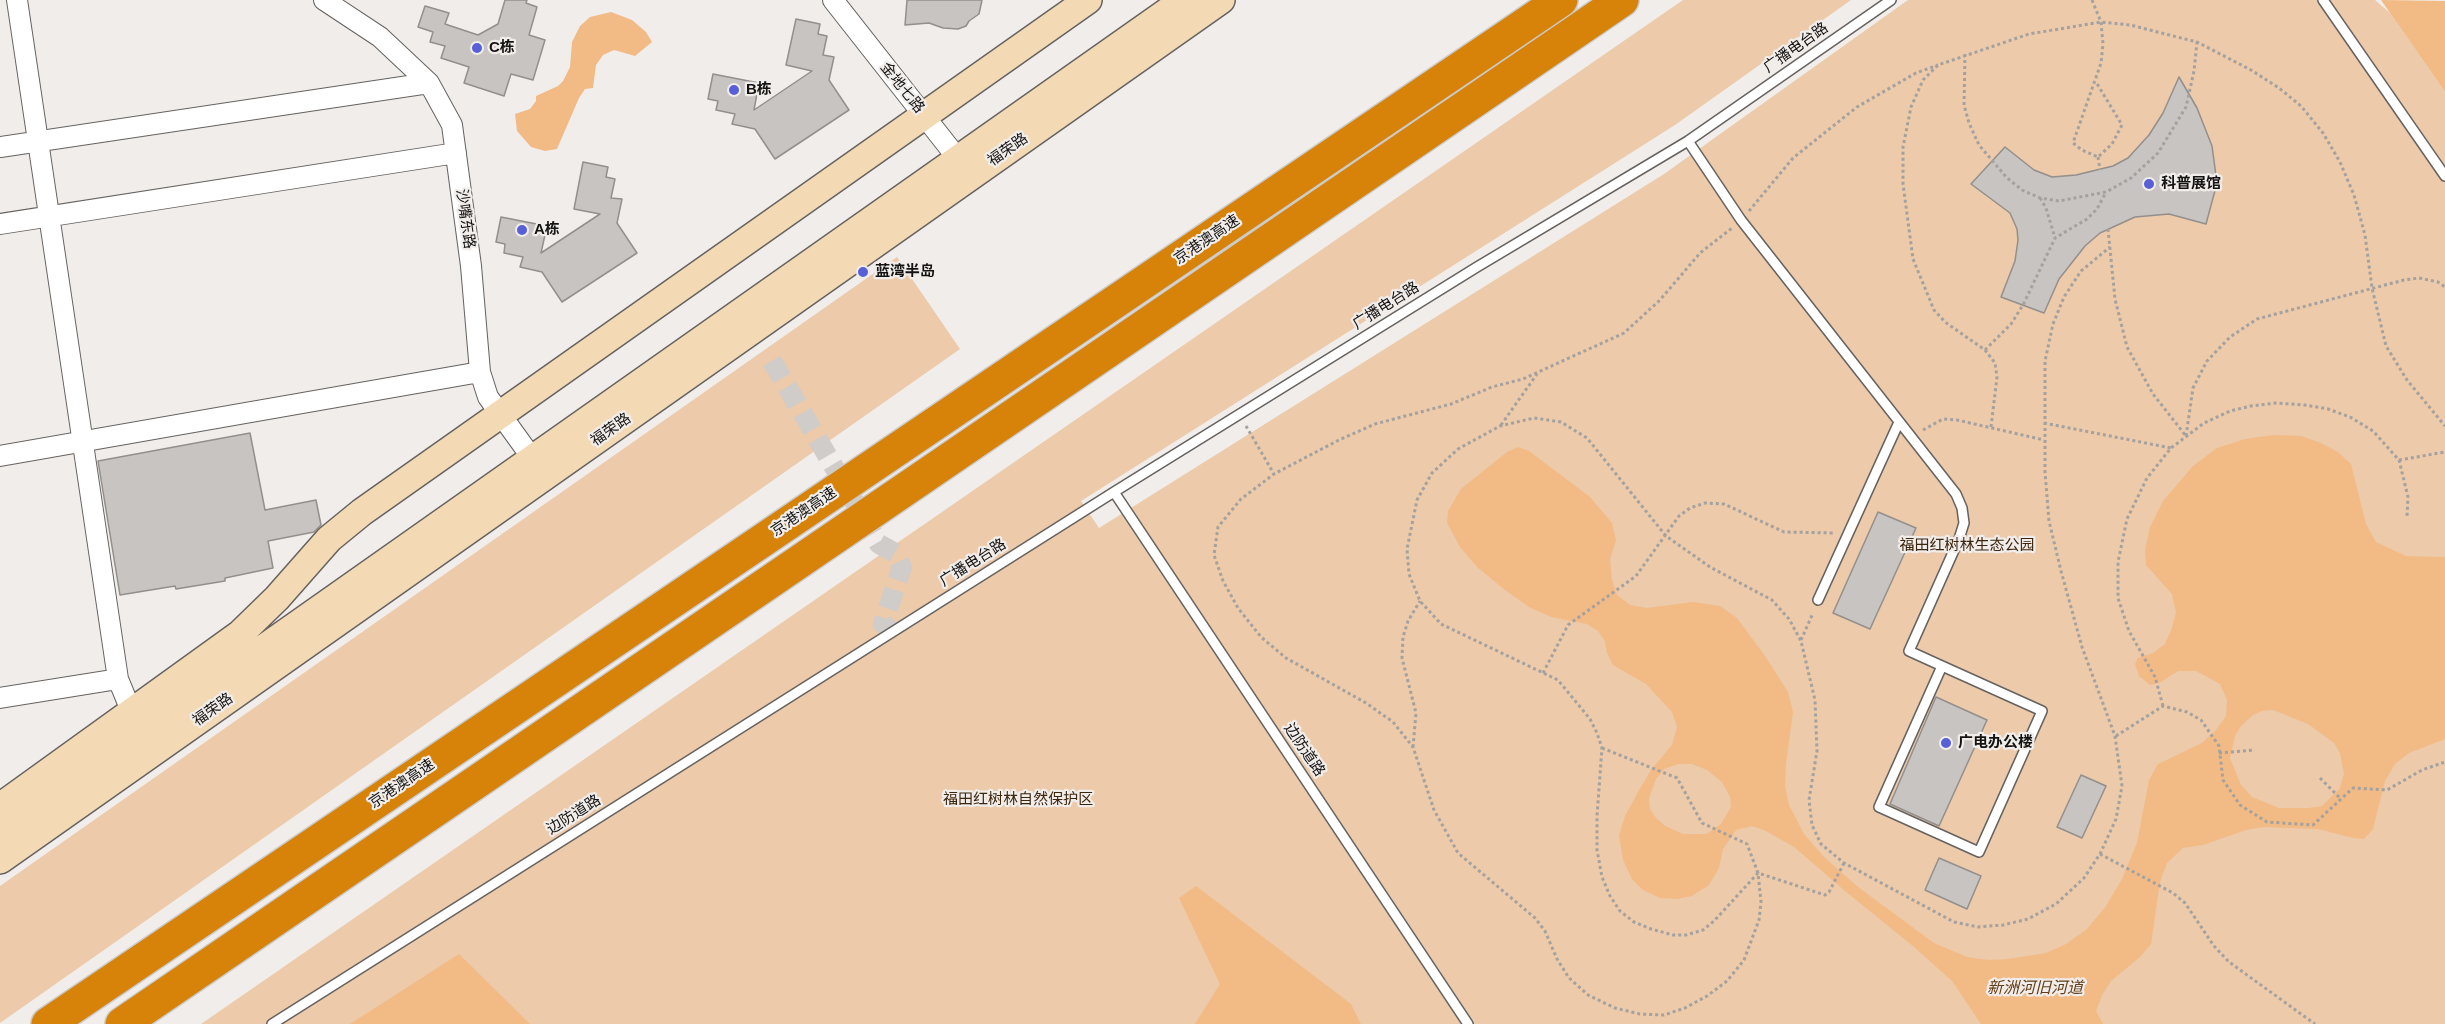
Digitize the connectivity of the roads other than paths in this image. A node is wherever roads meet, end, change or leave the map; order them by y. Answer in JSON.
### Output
{"nodes":[{"id":1,"x":17,"y":0,"type":"edge"},
{"id":2,"x":324,"y":0,"type":"edge"},
{"id":3,"x":832,"y":0,"type":"edge"},
{"id":4,"x":1088,"y":0,"type":"edge"},
{"id":5,"x":1184,"y":0,"type":"edge"},
{"id":6,"x":1221,"y":0,"type":"edge"},
{"id":7,"x":1561,"y":0,"type":"edge"},
{"id":8,"x":1622,"y":0,"type":"edge"},
{"id":9,"x":1890,"y":0,"type":"edge"},
{"id":10,"x":2323,"y":0,"type":"edge"},
{"id":11,"x":429,"y":83,"type":"junction"},
{"id":12,"x":924,"y":115,"type":"junction"},
{"id":13,"x":1688,"y":141,"type":"junction"},
{"id":14,"x":39,"y":142,"type":"junction"},
{"id":15,"x":0,"y":147,"type":"edge"},
{"id":16,"x":456,"y":153,"type":"junction"},
{"id":17,"x":965,"y":167,"type":"junction"},
{"id":18,"x":2445,"y":176,"type":"edge"},
{"id":19,"x":50,"y":217,"type":"junction"},
{"id":20,"x":0,"y":224,"type":"edge"},
{"id":21,"x":480,"y":372,"type":"junction"},
{"id":22,"x":501,"y":414,"type":"junction"},
{"id":23,"x":1899,"y":422,"type":"junction"},
{"id":24,"x":83,"y":440,"type":"junction"},
{"id":25,"x":0,"y":456,"type":"edge"},
{"id":26,"x":538,"y":468,"type":"junction"},
{"id":27,"x":1114,"y":492,"type":"junction"},
{"id":28,"x":1818,"y":600,"type":"road end"},
{"id":29,"x":893,"y":632,"type":"joint"},
{"id":30,"x":269,"y":644,"type":"junction"},
{"id":31,"x":225,"y":646,"type":"junction"},
{"id":32,"x":1942,"y":666,"type":"junction"},
{"id":33,"x":118,"y":679,"type":"junction"},
{"id":34,"x":200,"y":693,"type":"junction"},
{"id":35,"x":0,"y":698,"type":"edge"},
{"id":36,"x":132,"y":713,"type":"junction"},
{"id":37,"x":0,"y":807,"type":"edge"},
{"id":38,"x":0,"y":834,"type":"edge"},
{"id":39,"x":0,"y":860,"type":"edge"},
{"id":40,"x":48,"y":1024,"type":"edge"},
{"id":41,"x":122,"y":1024,"type":"edge"},
{"id":42,"x":272,"y":1024,"type":"edge"},
{"id":43,"x":1468,"y":1024,"type":"edge"}],
"edges":[{"from":1,"to":14,"type":"street"},
{"from":2,"to":11,"type":"street","name":"沙嘴东路"},
{"from":3,"to":12,"type":"street","name":"金地七路"},
{"from":4,"to":12,"type":"main road"},
{"from":5,"to":17,"type":"main road","name":"福荣路"},
{"from":6,"to":17,"type":"main road","name":"福荣路"},
{"from":7,"to":40,"type":"highway","name":"京港澳高速"},
{"from":8,"to":41,"type":"highway"},
{"from":9,"to":13,"type":"lane","name":"广播电台路"},
{"from":10,"to":18,"type":"lane"},
{"from":11,"to":14,"type":"street"},
{"from":11,"to":16,"type":"street","name":"沙嘴东路"},
{"from":12,"to":17,"type":"street","name":"金地七路"},
{"from":12,"to":22,"type":"main road"},
{"from":13,"to":23,"type":"lane"},
{"from":13,"to":27,"type":"lane","name":"广播电台路"},
{"from":14,"to":15,"type":"street"},
{"from":14,"to":19,"type":"street"},
{"from":16,"to":19,"type":"street"},
{"from":16,"to":21,"type":"street","name":"沙嘴东路"},
{"from":17,"to":26,"type":"main road","name":"福荣路"},
{"from":19,"to":20,"type":"street"},
{"from":19,"to":24,"type":"street"},
{"from":21,"to":22,"type":"street","name":"沙嘴东路"},
{"from":21,"to":24,"type":"street"},
{"from":22,"to":26,"type":"street","name":"沙嘴东路"},
{"from":22,"to":31,"type":"main road"},
{"from":23,"to":28,"type":"lane"},
{"from":23,"to":32,"type":"lane"},
{"from":24,"to":25,"type":"street"},
{"from":24,"to":33,"type":"street"},
{"from":26,"to":30,"type":"main road","name":"福荣路"},
{"from":26,"to":39,"type":"main road","name":"福荣路"},
{"from":27,"to":29,"type":"lane","name":"广播电台路"},
{"from":27,"to":43,"type":"lane","name":"边防道路"},
{"from":29,"to":42,"type":"lane","name":"边防道路"},
{"from":30,"to":31,"type":"main road"},
{"from":30,"to":34,"type":"main road","name":"福荣路"},
{"from":31,"to":34,"type":"main road"},
{"from":31,"to":36,"type":"main road"},
{"from":32,"to":32,"type":"lane"},
{"from":33,"to":35,"type":"street"},
{"from":33,"to":36,"type":"street"},
{"from":34,"to":38,"type":"main road","name":"福荣路"},
{"from":36,"to":37,"type":"main road"}]}
